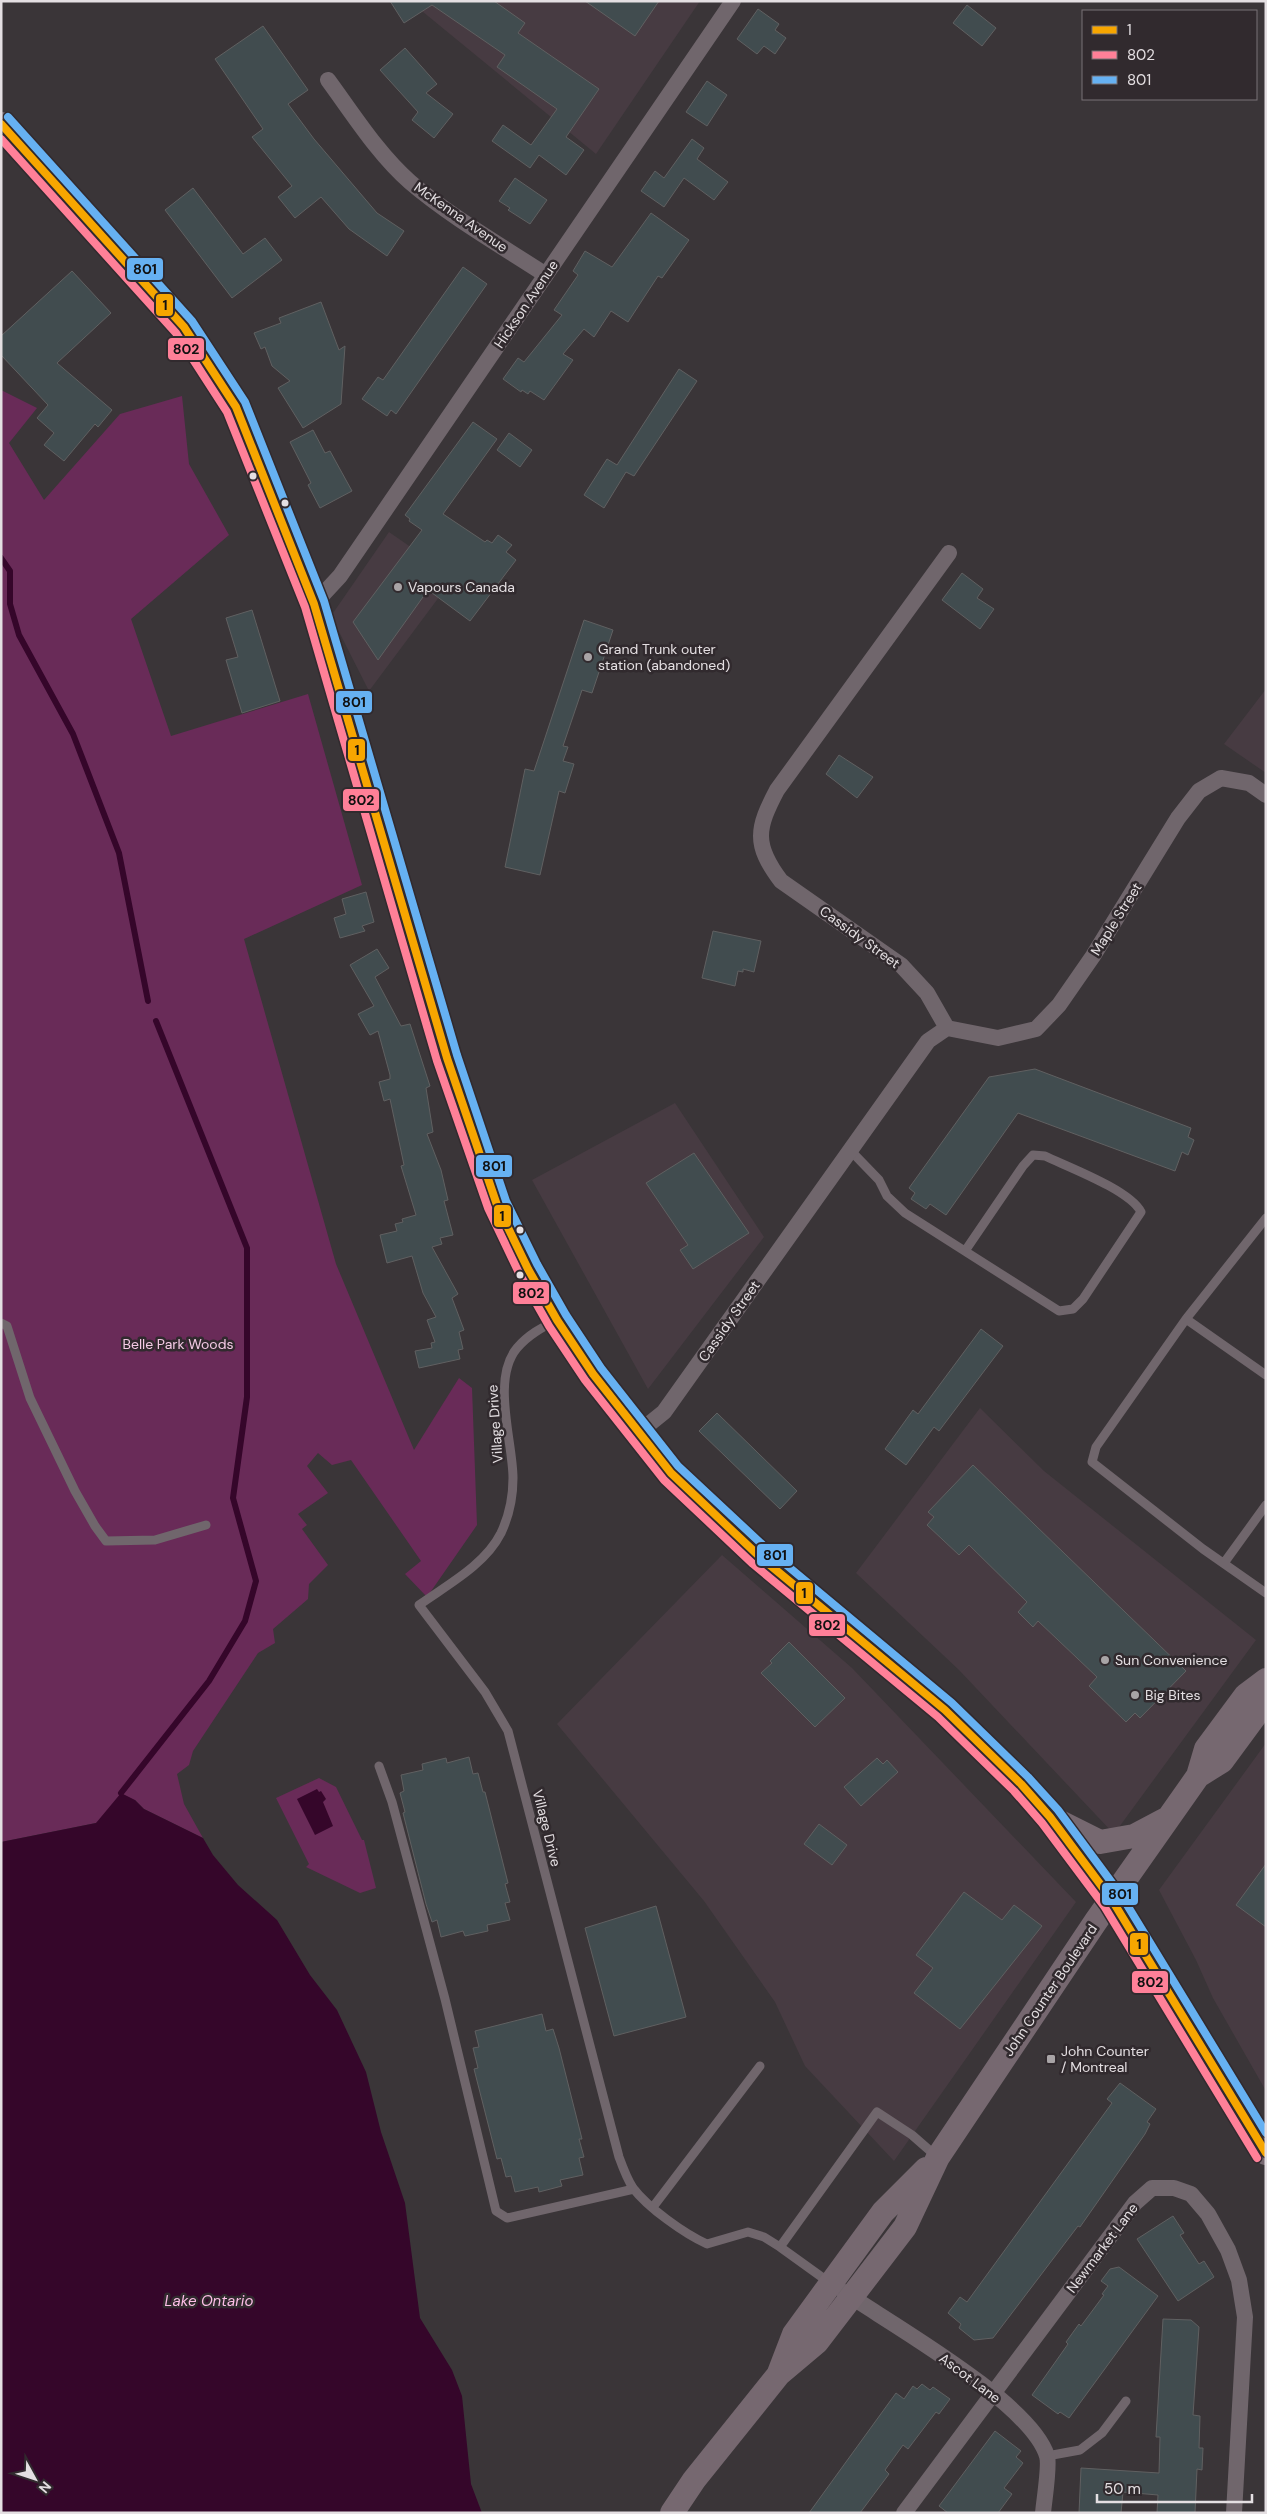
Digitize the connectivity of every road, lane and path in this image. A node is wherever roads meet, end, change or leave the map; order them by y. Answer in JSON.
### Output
{"nodes":[{"id":1,"x":733,"y":1,"type":"edge"},
{"id":2,"x":328,"y":80,"type":"dead end"},
{"id":3,"x":1,"y":124,"type":"edge"},
{"id":4,"x":546,"y":275,"type":"junction"},
{"id":5,"x":949,"y":553,"type":"dead end"},
{"id":6,"x":314,"y":604,"type":"junction"},
{"id":7,"x":1266,"y":794,"type":"edge"},
{"id":8,"x":947,"y":1028,"type":"junction"},
{"id":9,"x":850,"y":1150,"type":"junction"},
{"id":10,"x":1266,"y":1218,"type":"edge"},
{"id":11,"x":966,"y":1251,"type":"junction"},
{"id":12,"x":1186,"y":1319,"type":"junction"},
{"id":13,"x":557,"y":1320,"type":"junction"},
{"id":14,"x":1,"y":1323,"type":"edge"},
{"id":15,"x":1266,"y":1375,"type":"edge"},
{"id":16,"x":638,"y":1434,"type":"junction"},
{"id":17,"x":1266,"y":1505,"type":"edge"},
{"id":18,"x":206,"y":1524,"type":"dead end"},
{"id":19,"x":1224,"y":1563,"type":"junction"},
{"id":20,"x":1266,"y":1593,"type":"edge"},
{"id":21,"x":1266,"y":1680,"type":"edge"},
{"id":22,"x":1266,"y":1701,"type":"edge"},
{"id":23,"x":379,"y":1766,"type":"dead end"},
{"id":24,"x":1198,"y":1776,"type":"junction"},
{"id":25,"x":1050,"y":1817,"type":"junction"},
{"id":26,"x":1170,"y":1817,"type":"junction"},
{"id":27,"x":1112,"y":1900,"type":"junction"},
{"id":28,"x":760,"y":2066,"type":"dead end"},
{"id":29,"x":1266,"y":2153,"type":"edge"},
{"id":30,"x":938,"y":2157,"type":"junction"},
{"id":31,"x":634,"y":2189,"type":"junction"},
{"id":32,"x":653,"y":2207,"type":"junction"},
{"id":33,"x":780,"y":2246,"type":"junction"},
{"id":34,"x":831,"y":2284,"type":"junction"},
{"id":35,"x":852,"y":2298,"type":"junction"},
{"id":36,"x":779,"y":2374,"type":"junction"},
{"id":37,"x":993,"y":2393,"type":"junction"},
{"id":38,"x":1126,"y":2401,"type":"dead end"},
{"id":39,"x":1047,"y":2456,"type":"junction"},
{"id":40,"x":672,"y":2513,"type":"edge"},
{"id":41,"x":904,"y":2513,"type":"edge"},
{"id":42,"x":1043,"y":2513,"type":"edge"},
{"id":43,"x":1234,"y":2513,"type":"edge"}],
"edges":[{"from":1,"to":4,"type":"street","name":"Hickson Avenue"},
{"from":2,"to":4,"type":"street","name":"McKenna Avenue"},
{"from":3,"to":6,"type":"main road"},
{"from":4,"to":6,"type":"street","name":"Hickson Avenue"},
{"from":5,"to":8,"type":"street","name":"Cassidy Street"},
{"from":6,"to":13,"type":"main road"},
{"from":7,"to":8,"type":"street","name":"Maple Street"},
{"from":8,"to":9,"type":"street","name":"Cassidy Street"},
{"from":9,"to":11,"type":"lane"},
{"from":9,"to":16,"type":"street","name":"Cassidy Street"},
{"from":10,"to":12,"type":"lane"},
{"from":11,"to":11,"type":"lane"},
{"from":12,"to":15,"type":"lane"},
{"from":12,"to":19,"type":"lane"},
{"from":13,"to":16,"type":"main road"},
{"from":13,"to":31,"type":"lane","name":"Village Drive"},
{"from":14,"to":18,"type":"lane"},
{"from":16,"to":25,"type":"main road"},
{"from":17,"to":19,"type":"lane"},
{"from":19,"to":20,"type":"lane"},
{"from":21,"to":24,"type":"main road","name":"John Counter Boulevard"},
{"from":22,"to":24,"type":"main road","name":"John Counter Boulevard"},
{"from":23,"to":31,"type":"lane"},
{"from":24,"to":26,"type":"main road","name":"John Counter Boulevard"},
{"from":25,"to":26,"type":"main road"},
{"from":25,"to":27,"type":"main road"},
{"from":26,"to":27,"type":"main road","name":"John Counter Boulevard"},
{"from":27,"to":29,"type":"main road"},
{"from":27,"to":30,"type":"main road","name":"John Counter Boulevard"},
{"from":28,"to":32,"type":"lane"},
{"from":30,"to":33,"type":"lane"},
{"from":30,"to":34,"type":"main road","name":"John Counter Boulevard"},
{"from":30,"to":35,"type":"main road","name":"John Counter Boulevard"},
{"from":31,"to":32,"type":"lane","name":"Village Drive"},
{"from":32,"to":33,"type":"lane","name":"Village Drive"},
{"from":33,"to":34,"type":"lane","name":"Village Drive"},
{"from":34,"to":35,"type":"street","name":"Ascot Lane"},
{"from":34,"to":36,"type":"main road","name":"John Counter Boulevard"},
{"from":35,"to":36,"type":"main road","name":"John Counter Boulevard"},
{"from":35,"to":37,"type":"street","name":"Ascot Lane"},
{"from":36,"to":40,"type":"main road","name":"John Counter Boulevard"},
{"from":37,"to":39,"type":"street","name":"Ascot Lane"},
{"from":37,"to":41,"type":"street","name":"Newmarket Lane"},
{"from":37,"to":43,"type":"street","name":"Newmarket Lane"},
{"from":38,"to":39,"type":"lane"},
{"from":39,"to":42,"type":"street"}]}
